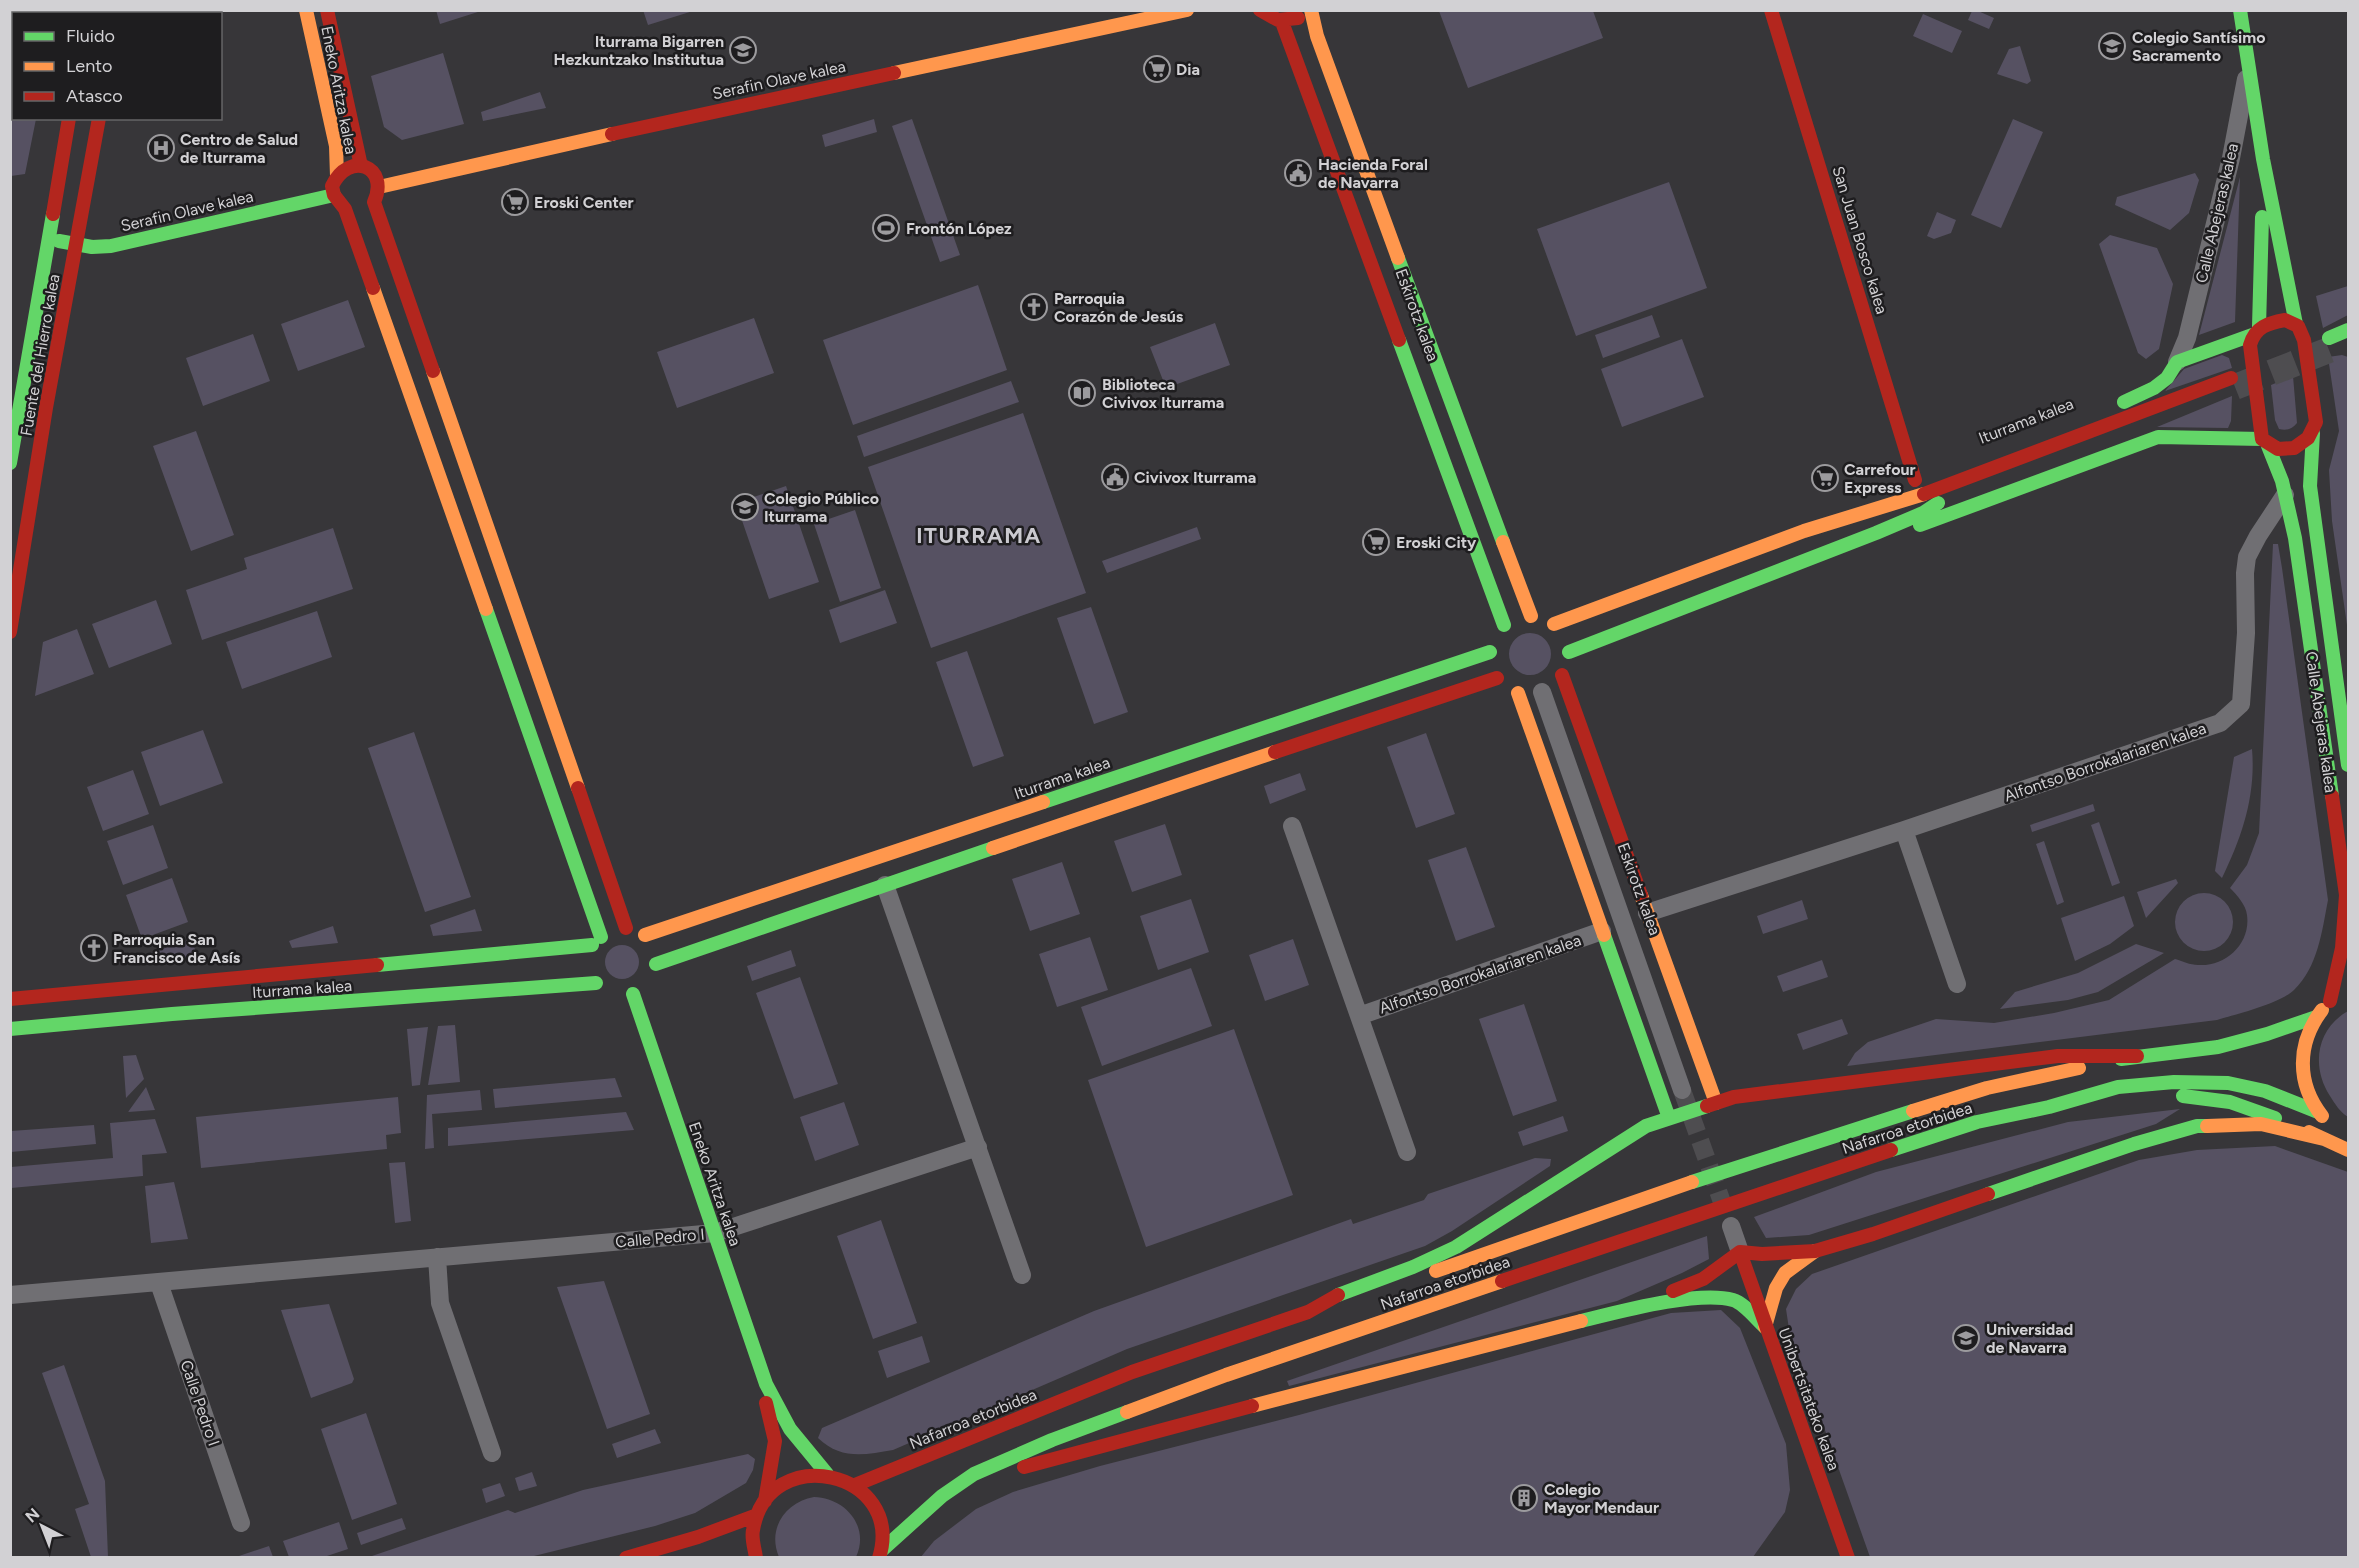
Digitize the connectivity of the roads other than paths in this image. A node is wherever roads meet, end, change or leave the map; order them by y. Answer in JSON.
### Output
{"nodes":[{"id":1,"x":306,"y":10,"type":"edge"},
{"id":2,"x":327,"y":10,"type":"edge"},
{"id":3,"x":1187,"y":10,"type":"edge"},
{"id":4,"x":1260,"y":10,"type":"edge"},
{"id":5,"x":1309,"y":10,"type":"edge"},
{"id":6,"x":1771,"y":10,"type":"edge"},
{"id":7,"x":2240,"y":10,"type":"edge"},
{"id":8,"x":1282,"y":22,"type":"junction"},
{"id":9,"x":2249,"y":62,"type":"junction"},
{"id":10,"x":69,"y":120,"type":"edge"},
{"id":11,"x":99,"y":120,"type":"edge"},
{"id":12,"x":2263,"y":159,"type":"junction"},
{"id":13,"x":361,"y":166,"type":"junction"},
{"id":14,"x":337,"y":176,"type":"junction"},
{"id":15,"x":379,"y":187,"type":"junction"},
{"id":16,"x":334,"y":195,"type":"junction"},
{"id":17,"x":375,"y":202,"type":"junction"},
{"id":18,"x":345,"y":209,"type":"junction"},
{"id":19,"x":47,"y":238,"type":"junction"},
{"id":20,"x":75,"y":244,"type":"junction"},
{"id":21,"x":2296,"y":324,"type":"junction"},
{"id":22,"x":2349,"y":330,"type":"edge"},
{"id":23,"x":2255,"y":331,"type":"junction"},
{"id":24,"x":2349,"y":345,"type":"edge"},
{"id":25,"x":2177,"y":362,"type":"junction"},
{"id":26,"x":2108,"y":408,"type":"dead end"},
{"id":27,"x":2313,"y":433,"type":"junction"},
{"id":28,"x":2265,"y":443,"type":"junction"},
{"id":29,"x":10,"y":463,"type":"edge"},
{"id":30,"x":1910,"y":483,"type":"joint"},
{"id":31,"x":2285,"y":495,"type":"junction"},
{"id":32,"x":2292,"y":526,"type":"junction"},
{"id":33,"x":1804,"y":531,"type":"junction"},
{"id":34,"x":1876,"y":533,"type":"junction"},
{"id":35,"x":2258,"y":536,"type":"junction"},
{"id":36,"x":1508,"y":630,"type":"junction"},
{"id":37,"x":10,"y":632,"type":"edge"},
{"id":38,"x":1561,"y":638,"type":"junction"},
{"id":39,"x":1562,"y":675,"type":"junction"},
{"id":40,"x":1497,"y":678,"type":"junction"},
{"id":41,"x":1542,"y":692,"type":"junction"},
{"id":42,"x":1518,"y":693,"type":"junction"},
{"id":43,"x":2349,"y":765,"type":"edge"},
{"id":44,"x":1292,"y":826,"type":"dead end"},
{"id":45,"x":1904,"y":830,"type":"junction"},
{"id":46,"x":885,"y":885,"type":"junction"},
{"id":47,"x":1647,"y":913,"type":"junction"},
{"id":48,"x":626,"y":928,"type":"junction"},
{"id":49,"x":1602,"y":931,"type":"junction"},
{"id":50,"x":645,"y":935,"type":"junction"},
{"id":51,"x":596,"y":941,"type":"junction"},
{"id":52,"x":652,"y":974,"type":"junction"},
{"id":53,"x":1957,"y":984,"type":"dead end"},
{"id":54,"x":2349,"y":990,"type":"edge"},
{"id":55,"x":10,"y":999,"type":"edge"},
{"id":56,"x":2330,"y":1001,"type":"junction"},
{"id":57,"x":1359,"y":1016,"type":"junction"},
{"id":58,"x":2316,"y":1017,"type":"junction"},
{"id":59,"x":10,"y":1029,"type":"edge"},
{"id":60,"x":2137,"y":1056,"type":"junction"},
{"id":61,"x":1682,"y":1090,"type":"tunnel mouth"},
{"id":62,"x":1716,"y":1103,"type":"junction"},
{"id":63,"x":2049,"y":1107,"type":"junction"},
{"id":64,"x":2318,"y":1112,"type":"junction"},
{"id":65,"x":1668,"y":1118,"type":"junction"},
{"id":66,"x":2330,"y":1124,"type":"dead end"},
{"id":67,"x":2324,"y":1139,"type":"junction"},
{"id":68,"x":978,"y":1147,"type":"junction"},
{"id":69,"x":2349,"y":1149,"type":"edge"},
{"id":70,"x":1407,"y":1152,"type":"dead end"},
{"id":71,"x":1731,"y":1226,"type":"tunnel mouth"},
{"id":72,"x":715,"y":1233,"type":"junction"},
{"id":73,"x":1815,"y":1251,"type":"junction"},
{"id":74,"x":1740,"y":1252,"type":"junction"},
{"id":75,"x":437,"y":1257,"type":"junction"},
{"id":76,"x":1022,"y":1275,"type":"dead end"},
{"id":77,"x":159,"y":1283,"type":"junction"},
{"id":78,"x":10,"y":1295,"type":"edge"},
{"id":79,"x":1629,"y":1309,"type":"junction"},
{"id":80,"x":1308,"y":1312,"type":"junction"},
{"id":81,"x":1766,"y":1327,"type":"junction"},
{"id":82,"x":766,"y":1384,"type":"junction"},
{"id":83,"x":492,"y":1453,"type":"dead end"},
{"id":84,"x":827,"y":1474,"type":"junction"},
{"id":85,"x":855,"y":1485,"type":"junction"},
{"id":86,"x":765,"y":1501,"type":"junction"},
{"id":87,"x":757,"y":1515,"type":"junction"},
{"id":88,"x":916,"y":1520,"type":"junction"},
{"id":89,"x":241,"y":1523,"type":"dead end"},
{"id":90,"x":881,"y":1554,"type":"edge"},
{"id":91,"x":626,"y":1557,"type":"edge"},
{"id":92,"x":756,"y":1557,"type":"edge"},
{"id":93,"x":1848,"y":1557,"type":"edge"}],
"edges":[{"from":1,"to":14,"type":"street","name":"Eneko Aritza kalea"},
{"from":2,"to":13,"type":"street","name":"Eneko Aritza kalea"},
{"from":3,"to":15,"type":"street","name":"Serafin Olave kalea"},
{"from":4,"to":8,"type":"street"},
{"from":5,"to":8,"type":"street"},
{"from":5,"to":36,"type":"street","name":"Eskirotz kalea"},
{"from":6,"to":30,"type":"street","name":"San Juan Bosco kalea"},
{"from":7,"to":9,"type":"street","name":"Calle Abejeras kalea"},
{"from":8,"to":36,"type":"street","name":"Eskirotz kalea"},
{"from":9,"to":12,"type":"street","name":"Calle Abejeras kalea"},
{"from":9,"to":25,"type":"street","name":"Calle Abejeras kalea"},
{"from":10,"to":19,"type":"street","name":"Fuente del Hierro kalea"},
{"from":11,"to":20,"type":"street","name":"Fuente del Hierro kalea"},
{"from":12,"to":21,"type":"street","name":"Calle Abejeras kalea"},
{"from":12,"to":23,"type":"street","name":"Calle Abejeras kalea"},
{"from":13,"to":14,"type":"street"},
{"from":13,"to":15,"type":"street"},
{"from":14,"to":16,"type":"street"},
{"from":15,"to":17,"type":"street"},
{"from":16,"to":18,"type":"street"},
{"from":16,"to":20,"type":"street","name":"Serafin Olave kalea"},
{"from":17,"to":18,"type":"street"},
{"from":17,"to":48,"type":"street"},
{"from":18,"to":51,"type":"street"},
{"from":19,"to":20,"type":"street","name":"Serafin Olave kalea"},
{"from":19,"to":29,"type":"street","name":"Fuente del Hierro kalea"},
{"from":20,"to":37,"type":"street","name":"Fuente del Hierro kalea"},
{"from":21,"to":23,"type":"street"},
{"from":21,"to":27,"type":"street","name":"Calle Abejeras kalea"},
{"from":22,"to":24,"type":"street"},
{"from":23,"to":25,"type":"street"},
{"from":23,"to":28,"type":"street","name":"Calle Abejeras kalea"},
{"from":25,"to":26,"type":"street"},
{"from":27,"to":28,"type":"street","name":"Iturrama kalea"},
{"from":27,"to":43,"type":"street","name":"Calle Abejeras kalea"},
{"from":28,"to":31,"type":"street","name":"Calle Abejeras kalea"},
{"from":28,"to":34,"type":"street","name":"Iturrama kalea"},
{"from":30,"to":33,"type":"street","name":"Iturrama kalea"},
{"from":31,"to":32,"type":"street","name":"Calle Abejeras kalea"},
{"from":31,"to":35,"type":"street","name":"Alfontso Borrokalariaren kalea"},
{"from":32,"to":35,"type":"street"},
{"from":32,"to":56,"type":"street","name":"Calle Abejeras kalea"},
{"from":33,"to":34,"type":"street","name":"Iturrama kalea"},
{"from":33,"to":38,"type":"street","name":"Iturrama kalea"},
{"from":34,"to":38,"type":"street","name":"Iturrama kalea"},
{"from":35,"to":45,"type":"street","name":"Alfontso Borrokalariaren kalea"},
{"from":36,"to":38,"type":"street"},
{"from":36,"to":40,"type":"street"},
{"from":36,"to":50,"type":"street","name":"Iturrama kalea"},
{"from":38,"to":39,"type":"street"},
{"from":39,"to":41,"type":"street"},
{"from":39,"to":47,"type":"street","name":"Eskirotz kalea"},
{"from":40,"to":42,"type":"street"},
{"from":40,"to":46,"type":"street"},
{"from":41,"to":42,"type":"street"},
{"from":41,"to":61,"type":"street","name":"Eskirotz kalea"},
{"from":42,"to":49,"type":"street"},
{"from":44,"to":57,"type":"street","name":"Alfontso Borrokalariaren kalea"},
{"from":45,"to":47,"type":"street","name":"Alfontso Borrokalariaren kalea"},
{"from":45,"to":53,"type":"street"},
{"from":46,"to":52,"type":"street"},
{"from":46,"to":68,"type":"street"},
{"from":47,"to":62,"type":"street","name":"Eskirotz kalea"},
{"from":48,"to":50,"type":"street"},
{"from":48,"to":51,"type":"street","name":"Iturrama kalea"},
{"from":49,"to":57,"type":"street","name":"Alfontso Borrokalariaren kalea"},
{"from":49,"to":65,"type":"street"},
{"from":50,"to":52,"type":"street"},
{"from":51,"to":55,"type":"street","name":"Iturrama kalea"},
{"from":51,"to":59,"type":"street","name":"Iturrama kalea"},
{"from":52,"to":72,"type":"street","name":"Eneko Aritza kalea"},
{"from":54,"to":56,"type":"street"},
{"from":56,"to":58,"type":"street"},
{"from":57,"to":70,"type":"street","name":"Alfontso Borrokalariaren kalea"},
{"from":58,"to":60,"type":"street","name":"Nafarroa etorbidea"},
{"from":58,"to":64,"type":"street"},
{"from":60,"to":62,"type":"street","name":"Nafarroa etorbidea"},
{"from":60,"to":80,"type":"street","name":"Nafarroa etorbidea"},
{"from":62,"to":65,"type":"street","name":"Nafarroa etorbidea"},
{"from":63,"to":64,"type":"street","name":"Nafarroa etorbidea"},
{"from":63,"to":67,"type":"street","name":"Nafarroa etorbidea"},
{"from":63,"to":88,"type":"street","name":"Nafarroa etorbidea"},
{"from":64,"to":66,"type":"street"},
{"from":65,"to":80,"type":"street","name":"Nafarroa etorbidea"},
{"from":67,"to":69,"type":"street","name":"Nafarroa etorbidea"},
{"from":67,"to":73,"type":"street"},
{"from":68,"to":72,"type":"street","name":"Calle Pedro I"},
{"from":68,"to":76,"type":"street"},
{"from":71,"to":74,"type":"street"},
{"from":72,"to":75,"type":"street","name":"Calle Pedro I"},
{"from":72,"to":82,"type":"street","name":"Eneko Aritza kalea"},
{"from":73,"to":74,"type":"street"},
{"from":73,"to":81,"type":"street"},
{"from":74,"to":79,"type":"street"},
{"from":74,"to":81,"type":"street","name":"Unibertsitateko kalea"},
{"from":75,"to":77,"type":"street","name":"Calle Pedro I"},
{"from":75,"to":83,"type":"street"},
{"from":77,"to":78,"type":"street","name":"Calle Pedro I"},
{"from":77,"to":89,"type":"street","name":"Calle Pedro I"},
{"from":79,"to":81,"type":"street"},
{"from":79,"to":88,"type":"street"},
{"from":80,"to":85,"type":"street","name":"Nafarroa etorbidea"},
{"from":81,"to":93,"type":"street","name":"Unibertsitateko kalea"},
{"from":82,"to":84,"type":"street","name":"Eneko Aritza kalea"},
{"from":82,"to":86,"type":"street","name":"Eneko Aritza kalea"},
{"from":84,"to":85,"type":"street"},
{"from":84,"to":86,"type":"street"},
{"from":85,"to":90,"type":"street"},
{"from":86,"to":87,"type":"street"},
{"from":87,"to":91,"type":"street"},
{"from":87,"to":92,"type":"street"},
{"from":88,"to":90,"type":"street","name":"Nafarroa etorbidea"}]}
